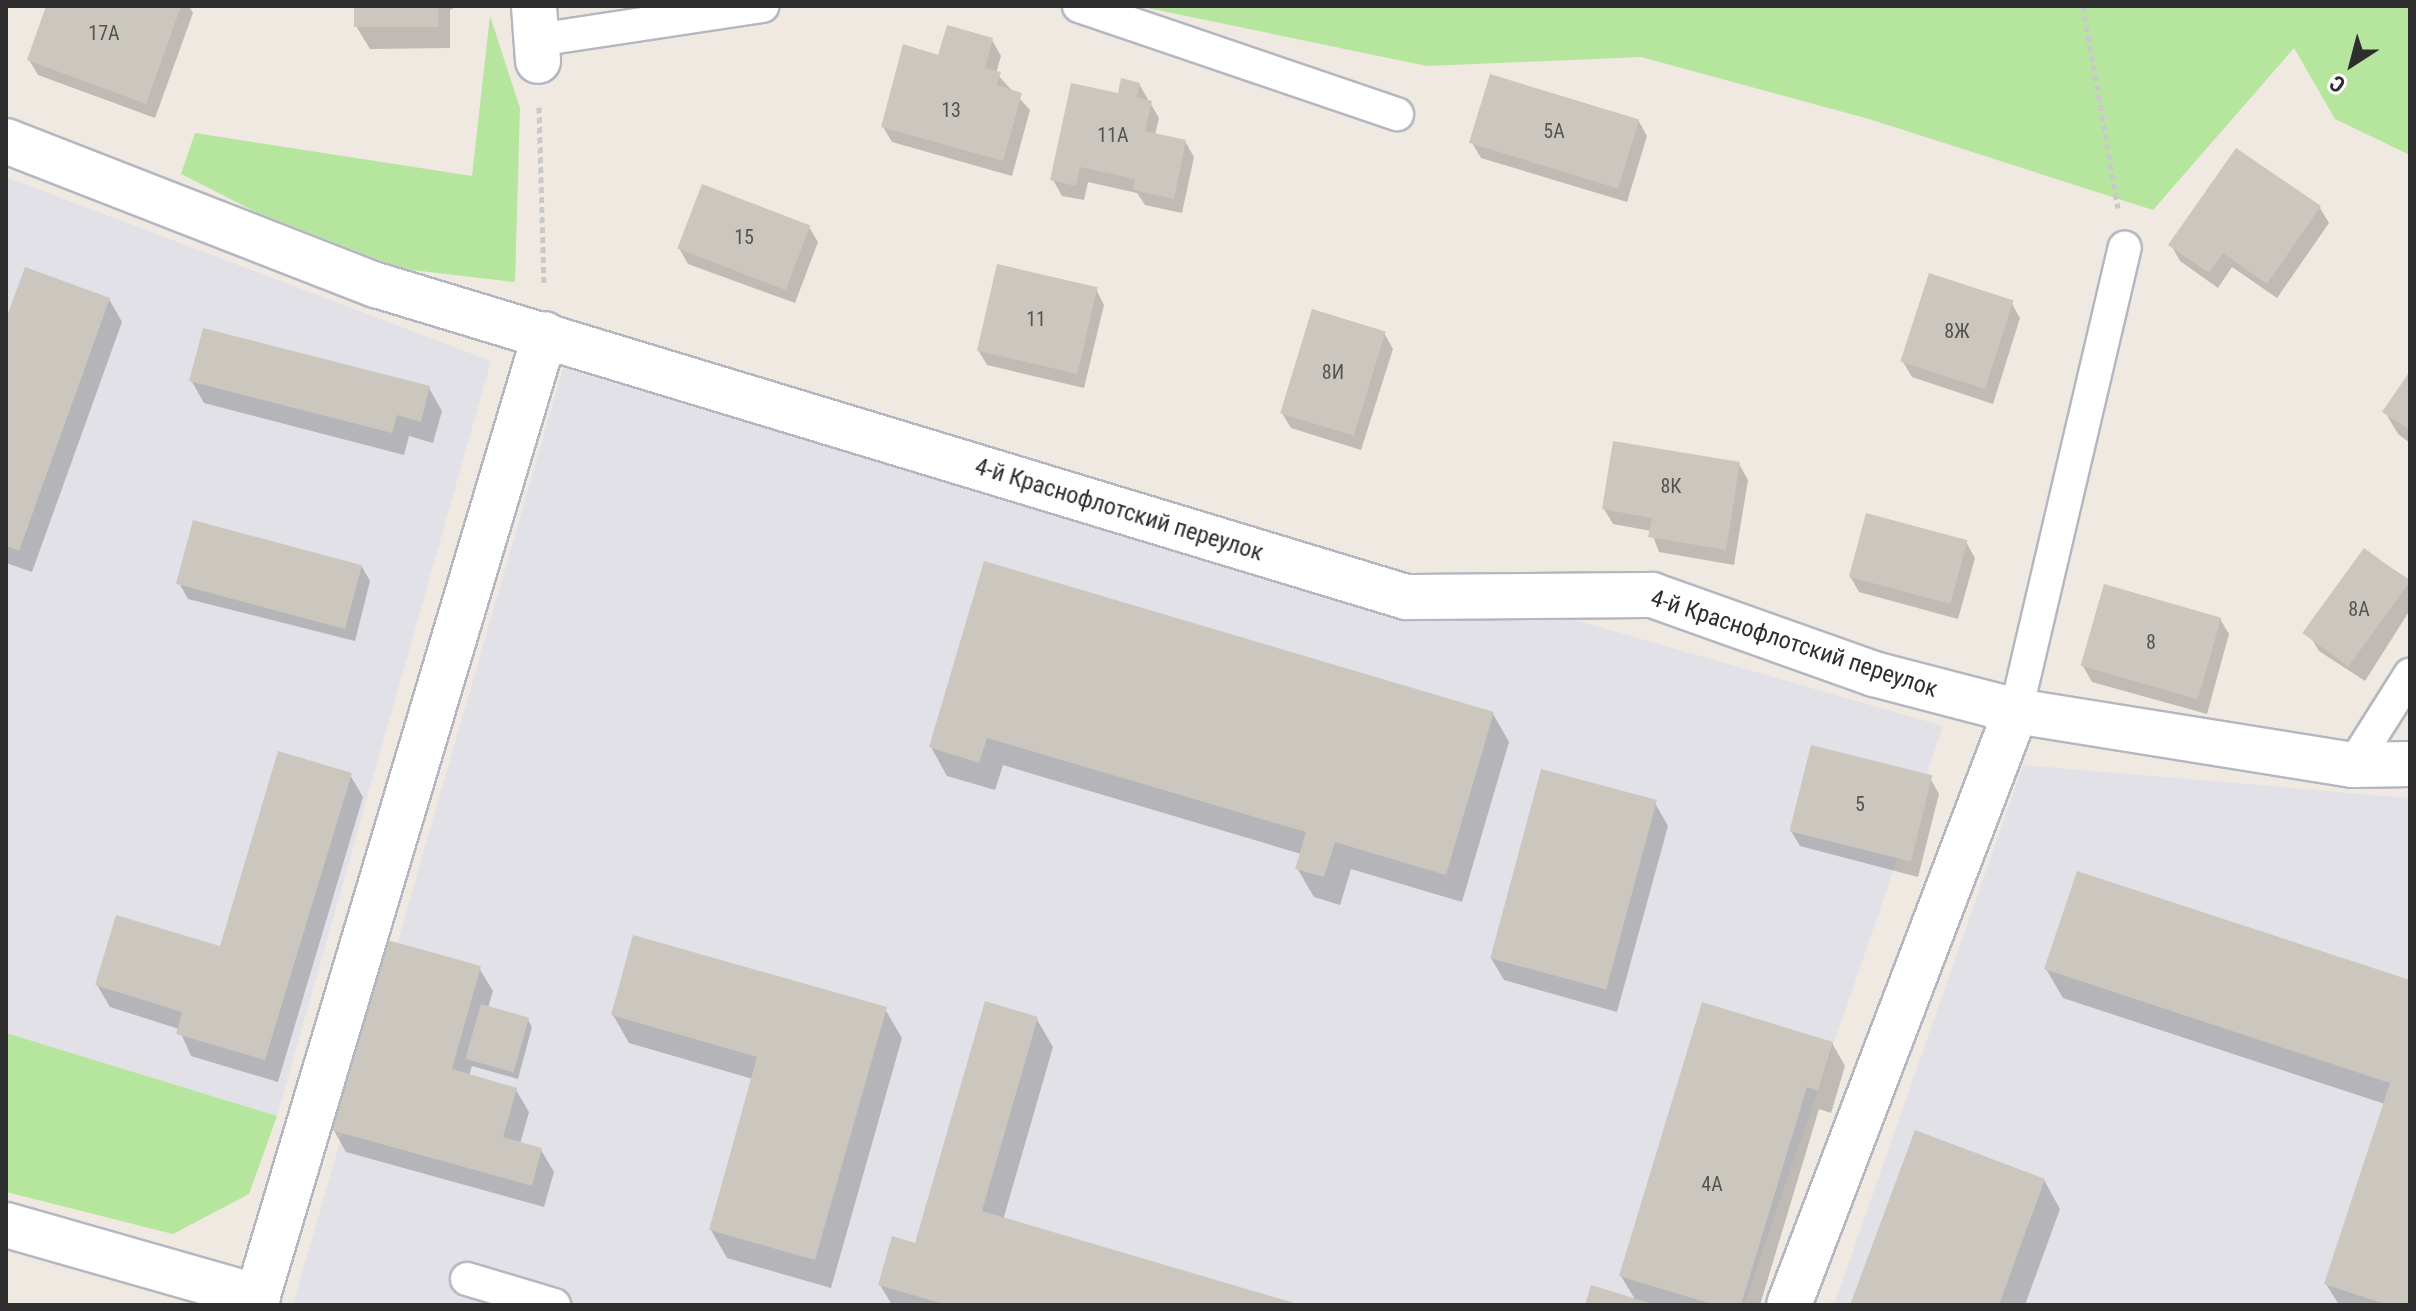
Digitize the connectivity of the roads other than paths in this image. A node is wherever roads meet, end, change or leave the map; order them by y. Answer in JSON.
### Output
{"nodes":[{"id":1,"x":762,"y":6,"type":"edge"},
{"id":2,"x":1079,"y":6,"type":"edge"},
{"id":3,"x":536,"y":35,"type":"edge"},
{"id":4,"x":1397,"y":114,"type":"dead end"},
{"id":5,"x":6,"y":141,"type":"edge"},
{"id":6,"x":2125,"y":248,"type":"road end"},
{"id":7,"x":545,"y":334,"type":"junction"},
{"id":8,"x":2410,"y":675,"type":"edge"},
{"id":9,"x":2016,"y":711,"type":"junction"},
{"id":10,"x":2410,"y":764,"type":"edge"},
{"id":11,"x":2353,"y":765,"type":"junction"},
{"id":12,"x":6,"y":1225,"type":"edge"},
{"id":13,"x":467,"y":1279,"type":"dead end"},
{"id":14,"x":256,"y":1301,"type":"edge"},
{"id":15,"x":554,"y":1305,"type":"edge"},
{"id":16,"x":1789,"y":1305,"type":"edge"}],
"edges":[{"from":1,"to":3,"type":"lane"},
{"from":2,"to":4,"type":"lane"},
{"from":5,"to":7,"type":"street","name":"4-й Краснофлотский переулок"},
{"from":6,"to":9,"type":"lane"},
{"from":7,"to":9,"type":"street","name":"4-й Краснофлотский переулок"},
{"from":7,"to":14,"type":"street"},
{"from":8,"to":11,"type":"lane"},
{"from":9,"to":11,"type":"street","name":"4-й Краснофлотский переулок"},
{"from":9,"to":16,"type":"street"},
{"from":10,"to":11,"type":"street","name":"4-й Краснофлотский переулок"},
{"from":12,"to":14,"type":"street"},
{"from":13,"to":15,"type":"lane"}]}
